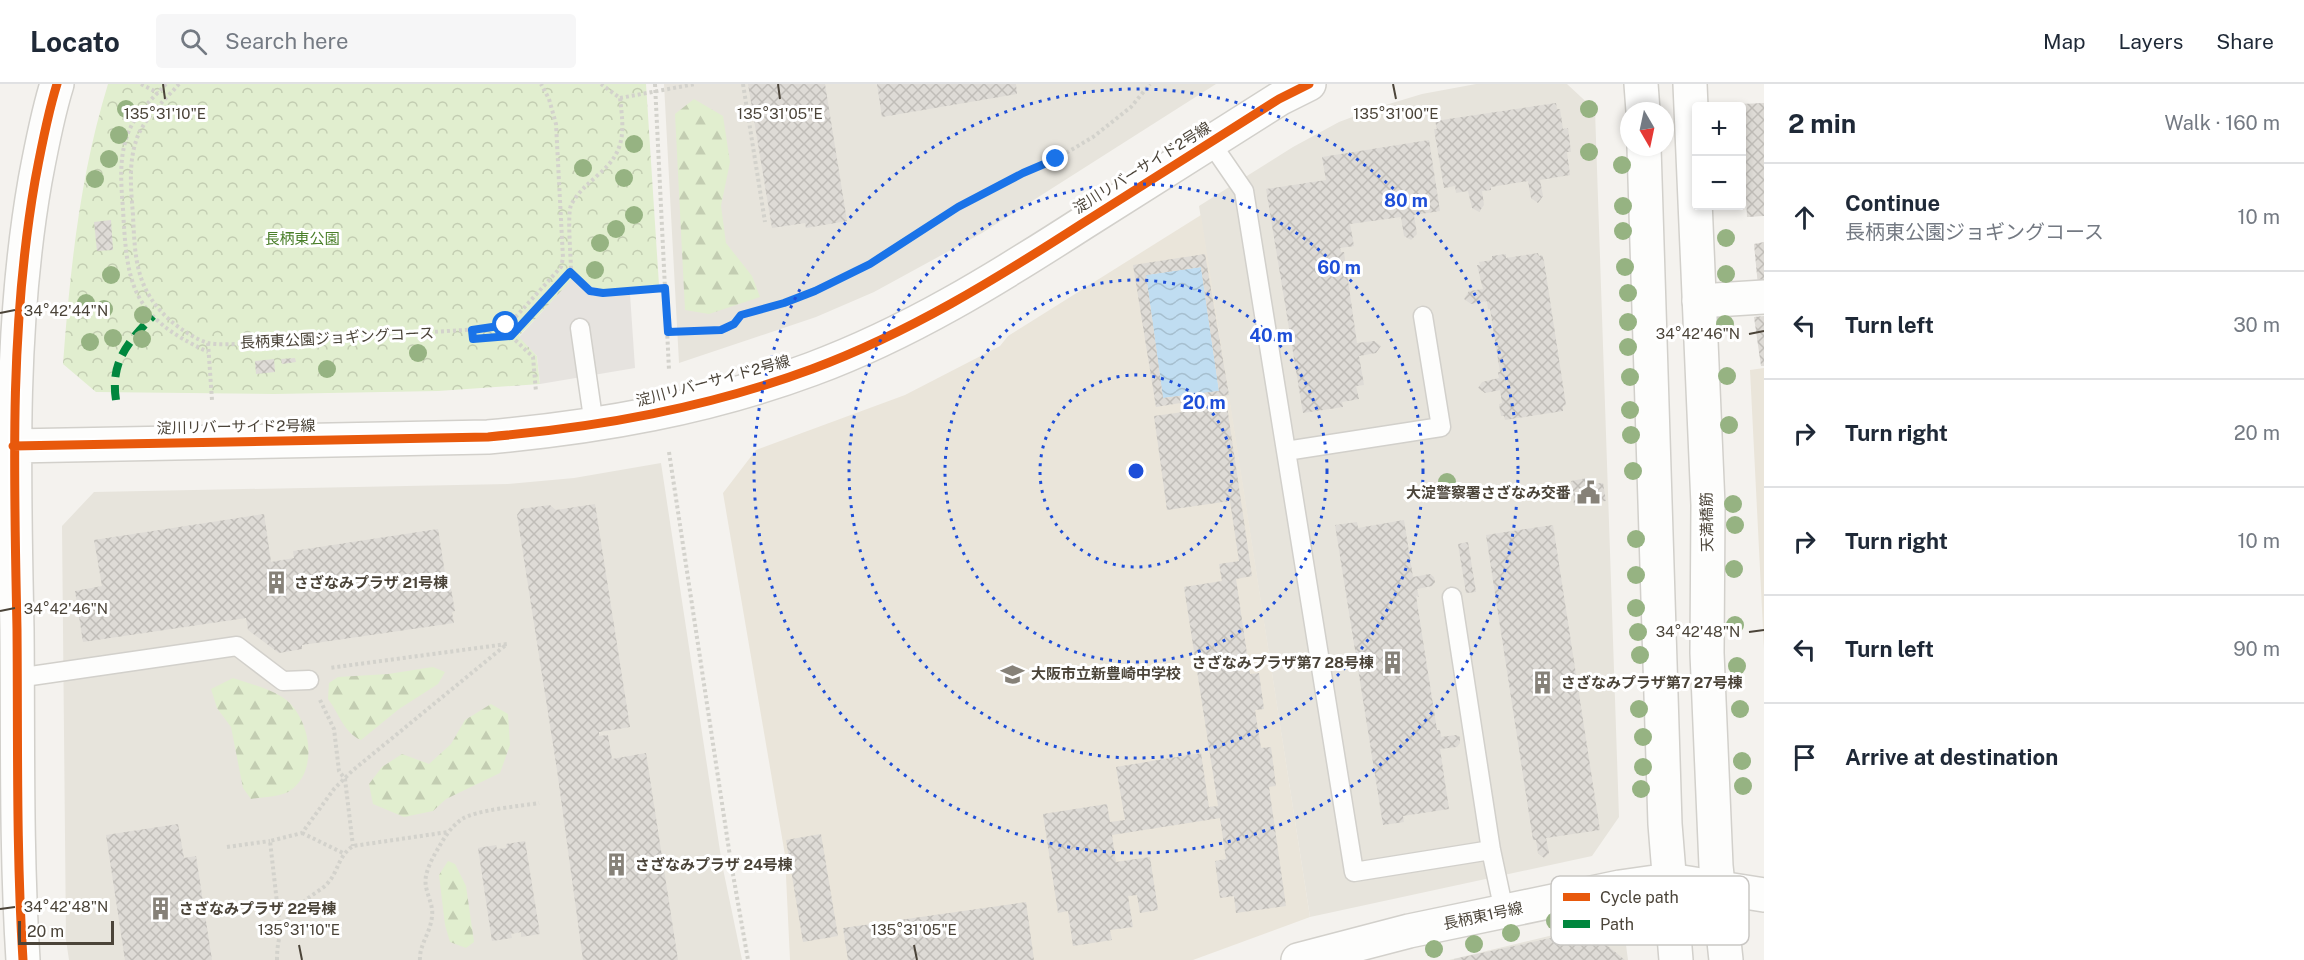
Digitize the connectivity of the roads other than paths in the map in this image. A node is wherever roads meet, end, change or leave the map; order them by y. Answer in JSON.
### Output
{"nodes":[{"id":1,"x":57,"y":84,"type":"edge"},
{"id":2,"x":1309,"y":84,"type":"edge"},
{"id":3,"x":1641,"y":84,"type":"edge"},
{"id":4,"x":1690,"y":84,"type":"edge"},
{"id":5,"x":1642,"y":102,"type":"edge"},
{"id":6,"x":1211,"y":143,"type":"junction"},
{"id":7,"x":1644,"y":156,"type":"edge"},
{"id":8,"x":1764,"y":297,"type":"edge"},
{"id":9,"x":1699,"y":301,"type":"junction"},
{"id":10,"x":1423,"y":316,"type":"dead end"},
{"id":11,"x":580,"y":328,"type":"dead end"},
{"id":12,"x":594,"y":425,"type":"junction"},
{"id":13,"x":14,"y":446,"type":"junction"},
{"id":14,"x":1286,"y":451,"type":"junction"},
{"id":15,"x":1452,"y":597,"type":"dead end"},
{"id":16,"x":17,"y":678,"type":"junction"},
{"id":17,"x":309,"y":680,"type":"road end"},
{"id":18,"x":1491,"y":850,"type":"junction"},
{"id":19,"x":1669,"y":876,"type":"edge"},
{"id":20,"x":1718,"y":876,"type":"edge"},
{"id":21,"x":1749,"y":893,"type":"edge"},
{"id":22,"x":1764,"y":895,"type":"edge"},
{"id":23,"x":1551,"y":901,"type":"edge"},
{"id":24,"x":1504,"y":911,"type":"junction"},
{"id":25,"x":1675,"y":945,"type":"edge"},
{"id":26,"x":1725,"y":945,"type":"edge"},
{"id":27,"x":1308,"y":958,"type":"edge"},
{"id":28,"x":23,"y":960,"type":"edge"},
{"id":29,"x":1676,"y":960,"type":"edge"},
{"id":30,"x":1726,"y":960,"type":"edge"}],
"edges":[{"from":1,"to":13,"type":"street"},
{"from":2,"to":6,"type":"street","name":"淀川リバーサイド2号線"},
{"from":3,"to":5,"type":"street"},
{"from":4,"to":9,"type":"street","name":"天満橋筋"},
{"from":6,"to":12,"type":"street","name":"淀川リバーサイド2号線"},
{"from":6,"to":14,"type":"lane"},
{"from":7,"to":19,"type":"street"},
{"from":8,"to":9,"type":"street"},
{"from":9,"to":20,"type":"street","name":"天満橋筋"},
{"from":10,"to":14,"type":"lane"},
{"from":11,"to":12,"type":"lane"},
{"from":12,"to":13,"type":"street","name":"淀川リバーサイド2号線"},
{"from":13,"to":16,"type":"street"},
{"from":14,"to":18,"type":"lane"},
{"from":15,"to":18,"type":"lane"},
{"from":16,"to":17,"type":"lane"},
{"from":16,"to":28,"type":"street"},
{"from":18,"to":24,"type":"lane"},
{"from":21,"to":22,"type":"street","name":"長柄東1号線"},
{"from":23,"to":24,"type":"street","name":"長柄東1号線"},
{"from":24,"to":27,"type":"street","name":"長柄東1号線"},
{"from":25,"to":29,"type":"street"},
{"from":26,"to":30,"type":"street","name":"天満橋筋"}]}
